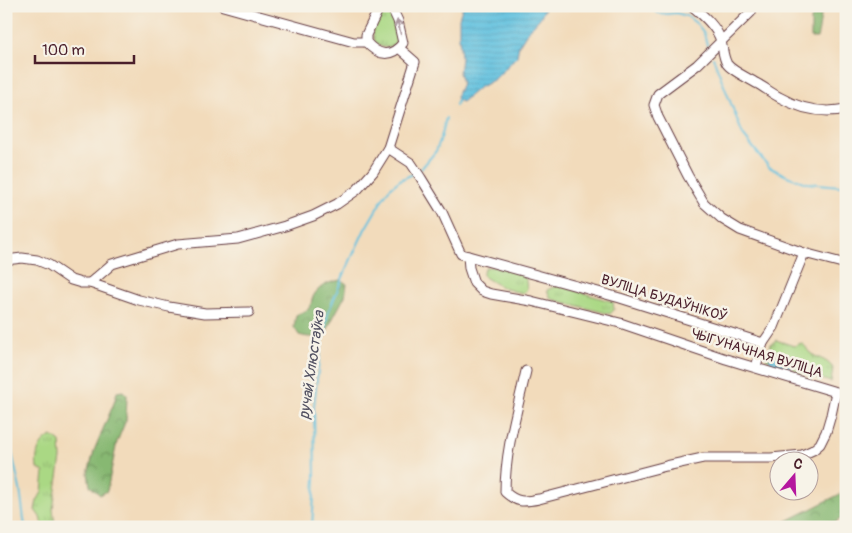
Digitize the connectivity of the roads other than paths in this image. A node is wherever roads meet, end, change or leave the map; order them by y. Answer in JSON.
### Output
{"nodes":[{"id":1,"x":223,"y":6,"type":"edge"},
{"id":2,"x":380,"y":6,"type":"edge"},
{"id":3,"x":392,"y":6,"type":"edge"},
{"id":4,"x":692,"y":6,"type":"edge"},
{"id":5,"x":753,"y":6,"type":"edge"},
{"id":6,"x":721,"y":41,"type":"junction"},
{"id":7,"x":366,"y":42,"type":"junction"},
{"id":8,"x":400,"y":48,"type":"junction"},
{"id":9,"x":846,"y":109,"type":"edge"},
{"id":10,"x":388,"y":148,"type":"junction"},
{"id":11,"x":804,"y":253,"type":"junction"},
{"id":12,"x":464,"y":255,"type":"junction"},
{"id":13,"x":6,"y":260,"type":"edge"},
{"id":14,"x":846,"y":264,"type":"edge"},
{"id":15,"x":90,"y":283,"type":"junction"},
{"id":16,"x":248,"y":312,"type":"dead end"},
{"id":17,"x":763,"y":343,"type":"junction"},
{"id":18,"x":756,"y":367,"type":"junction"},
{"id":19,"x":526,"y":371,"type":"dead end"},
{"id":20,"x":836,"y":392,"type":"junction"},
{"id":21,"x":846,"y":394,"type":"edge"}],
"edges":[{"from":1,"to":7,"type":"street"},
{"from":2,"to":7,"type":"street"},
{"from":8,"to":3,"type":"street","one_way":true},
{"from":4,"to":6,"type":"street"},
{"from":5,"to":6,"type":"street"},
{"from":6,"to":9,"type":"street"},
{"from":6,"to":11,"type":"street"},
{"from":7,"to":8,"type":"street"},
{"from":8,"to":10,"type":"street"},
{"from":10,"to":12,"type":"street","name":"ЧЫГУНАЧНАЯ ВУЛІЦА"},
{"from":10,"to":15,"type":"street"},
{"from":11,"to":14,"type":"street"},
{"from":11,"to":17,"type":"street"},
{"from":12,"to":17,"type":"street","name":"ВУЛІЦА БУДАЎНІКОЎ"},
{"from":12,"to":18,"type":"street","name":"ЧЫГУНАЧНАЯ ВУЛІЦА"},
{"from":13,"to":15,"type":"street"},
{"from":15,"to":16,"type":"street"},
{"from":17,"to":18,"type":"street"},
{"from":18,"to":20,"type":"street","name":"ЧЫГУНАЧНАЯ ВУЛІЦА"},
{"from":19,"to":20,"type":"street","name":"ЧЫГУНАЧНАЯ ВУЛІЦА"},
{"from":20,"to":21,"type":"street"}]}
